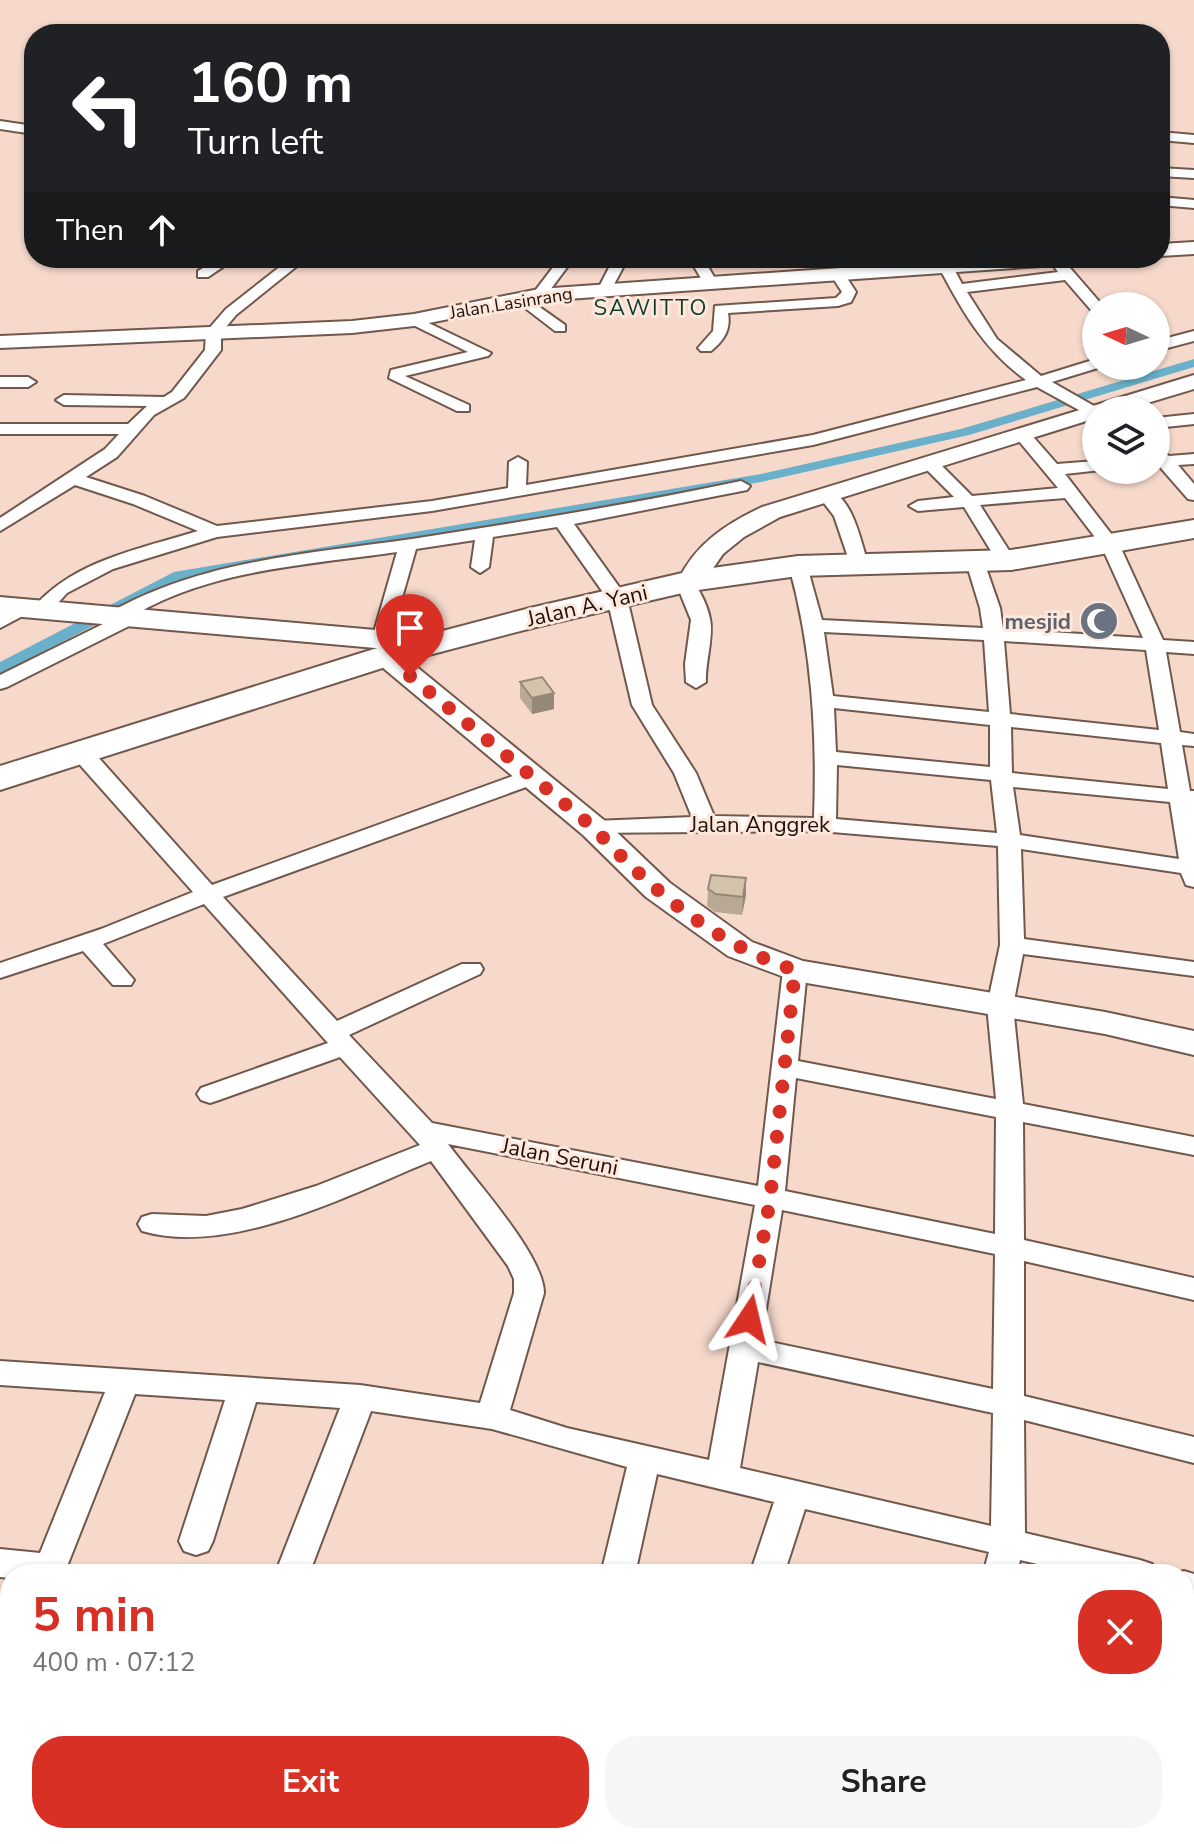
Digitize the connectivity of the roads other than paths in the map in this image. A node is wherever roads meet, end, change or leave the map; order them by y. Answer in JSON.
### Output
{"nodes":[{"id":1,"x":0,"y":125,"type":"edge"},
{"id":2,"x":24,"y":129,"type":"edge"},
{"id":3,"x":1170,"y":137,"type":"edge"},
{"id":4,"x":1194,"y":139,"type":"edge"},
{"id":5,"x":1170,"y":173,"type":"edge"},
{"id":6,"x":1194,"y":174,"type":"edge"},
{"id":7,"x":1170,"y":202,"type":"edge"},
{"id":8,"x":1194,"y":204,"type":"edge"},
{"id":9,"x":1194,"y":248,"type":"edge"},
{"id":10,"x":1170,"y":249,"type":"edge"},
{"id":11,"x":213,"y":268,"type":"edge"},
{"id":12,"x":286,"y":268,"type":"edge"},
{"id":13,"x":557,"y":268,"type":"edge"},
{"id":14,"x":616,"y":268,"type":"edge"},
{"id":15,"x":702,"y":268,"type":"edge"},
{"id":16,"x":902,"y":268,"type":"edge"},
{"id":17,"x":950,"y":268,"type":"edge"},
{"id":18,"x":1048,"y":268,"type":"edge"},
{"id":19,"x":1068,"y":268,"type":"edge"},
{"id":20,"x":203,"y":274,"type":"dead end"},
{"id":21,"x":838,"y":275,"type":"junction"},
{"id":22,"x":710,"y":282,"type":"junction"},
{"id":23,"x":605,"y":289,"type":"junction"},
{"id":24,"x":958,"y":289,"type":"junction"},
{"id":25,"x":1085,"y":292,"type":"edge"},
{"id":26,"x":530,"y":296,"type":"junction"},
{"id":27,"x":414,"y":320,"type":"junction"},
{"id":28,"x":560,"y":328,"type":"dead end"},
{"id":29,"x":214,"y":332,"type":"junction"},
{"id":30,"x":1194,"y":336,"type":"edge"},
{"id":31,"x":0,"y":342,"type":"edge"},
{"id":32,"x":1170,"y":342,"type":"edge"},
{"id":33,"x":706,"y":348,"type":"dead end"},
{"id":34,"x":1082,"y":369,"type":"edge"},
{"id":35,"x":0,"y":382,"type":"edge"},
{"id":36,"x":28,"y":382,"type":"dead end"},
{"id":37,"x":1194,"y":382,"type":"edge"},
{"id":38,"x":1042,"y":383,"type":"junction"},
{"id":39,"x":1147,"y":396,"type":"edge"},
{"id":40,"x":64,"y":400,"type":"dead end"},
{"id":41,"x":1082,"y":400,"type":"edge"},
{"id":42,"x":162,"y":401,"type":"junction"},
{"id":43,"x":463,"y":408,"type":"dead end"},
{"id":44,"x":1082,"y":416,"type":"edge"},
{"id":45,"x":1194,"y":419,"type":"edge"},
{"id":46,"x":1170,"y":422,"type":"edge"},
{"id":47,"x":0,"y":429,"type":"edge"},
{"id":48,"x":133,"y":429,"type":"junction"},
{"id":49,"x":1022,"y":435,"type":"junction"},
{"id":50,"x":1170,"y":458,"type":"edge"},
{"id":51,"x":1194,"y":459,"type":"edge"},
{"id":52,"x":518,"y":462,"type":"dead end"},
{"id":53,"x":930,"y":464,"type":"junction"},
{"id":54,"x":1082,"y":467,"type":"edge"},
{"id":55,"x":1053,"y":470,"type":"junction"},
{"id":56,"x":1170,"y":470,"type":"edge"},
{"id":57,"x":72,"y":478,"type":"junction"},
{"id":58,"x":741,"y":486,"type":"dead end"},
{"id":59,"x":517,"y":490,"type":"junction"},
{"id":60,"x":1068,"y":492,"type":"junction"},
{"id":61,"x":826,"y":494,"type":"junction"},
{"id":62,"x":1194,"y":495,"type":"edge"},
{"id":63,"x":970,"y":503,"type":"junction"},
{"id":64,"x":918,"y":506,"type":"dead end"},
{"id":65,"x":560,"y":520,"type":"junction"},
{"id":66,"x":0,"y":526,"type":"edge"},
{"id":67,"x":1194,"y":529,"type":"edge"},
{"id":68,"x":215,"y":532,"type":"junction"},
{"id":69,"x":485,"y":533,"type":"junction"},
{"id":70,"x":1110,"y":544,"type":"junction"},
{"id":71,"x":408,"y":545,"type":"junction"},
{"id":72,"x":990,"y":561,"type":"junction"},
{"id":73,"x":859,"y":563,"type":"junction"},
{"id":74,"x":798,"y":566,"type":"junction"},
{"id":75,"x":480,"y":567,"type":"dead end"},
{"id":76,"x":688,"y":582,"type":"junction"},
{"id":77,"x":617,"y":598,"type":"junction"},
{"id":78,"x":18,"y":610,"type":"edge"},
{"id":79,"x":117,"y":618,"type":"junction"},
{"id":80,"x":815,"y":626,"type":"junction"},
{"id":81,"x":994,"y":635,"type":"junction"},
{"id":82,"x":1155,"y":643,"type":"junction"},
{"id":83,"x":384,"y":648,"type":"junction"},
{"id":84,"x":1194,"y":648,"type":"edge"},
{"id":85,"x":696,"y":682,"type":"dead end"},
{"id":86,"x":0,"y":683,"type":"edge"},
{"id":87,"x":823,"y":701,"type":"junction"},
{"id":88,"x":998,"y":718,"type":"junction"},
{"id":89,"x":1183,"y":739,"type":"edge"},
{"id":90,"x":81,"y":752,"type":"junction"},
{"id":91,"x":827,"y":758,"type":"junction"},
{"id":92,"x":1001,"y":776,"type":"junction"},
{"id":93,"x":532,"y":777,"type":"junction"},
{"id":94,"x":0,"y":779,"type":"edge"},
{"id":95,"x":1187,"y":797,"type":"edge"},
{"id":96,"x":825,"y":823,"type":"junction"},
{"id":97,"x":706,"y":824,"type":"junction"},
{"id":98,"x":594,"y":828,"type":"junction"},
{"id":99,"x":1009,"y":841,"type":"junction"},
{"id":100,"x":1193,"y":872,"type":"edge"},
{"id":101,"x":208,"y":894,"type":"junction"},
{"id":102,"x":88,"y":942,"type":"junction"},
{"id":103,"x":1012,"y":945,"type":"junction"},
{"id":104,"x":471,"y":969,"type":"dead end"},
{"id":105,"x":1194,"y":969,"type":"edge"},
{"id":106,"x":795,"y":970,"type":"junction"},
{"id":107,"x":0,"y":971,"type":"edge"},
{"id":108,"x":122,"y":980,"type":"dead end"},
{"id":109,"x":1000,"y":1006,"type":"junction"},
{"id":110,"x":339,"y":1040,"type":"junction"},
{"id":111,"x":1194,"y":1043,"type":"edge"},
{"id":112,"x":785,"y":1067,"type":"junction"},
{"id":113,"x":210,"y":1094,"type":"dead end"},
{"id":114,"x":1010,"y":1110,"type":"junction"},
{"id":115,"x":429,"y":1140,"type":"junction"},
{"id":116,"x":1194,"y":1146,"type":"edge"},
{"id":117,"x":770,"y":1200,"type":"junction"},
{"id":118,"x":152,"y":1224,"type":"dead end"},
{"id":119,"x":1009,"y":1247,"type":"junction"},
{"id":120,"x":1194,"y":1289,"type":"edge"},
{"id":121,"x":744,"y":1348,"type":"junction"},
{"id":122,"x":0,"y":1373,"type":"edge"},
{"id":123,"x":125,"y":1381,"type":"junction"},
{"id":124,"x":244,"y":1389,"type":"junction"},
{"id":125,"x":360,"y":1397,"type":"junction"},
{"id":126,"x":1009,"y":1404,"type":"junction"},
{"id":127,"x":492,"y":1417,"type":"junction"},
{"id":128,"x":1194,"y":1450,"type":"edge"},
{"id":129,"x":645,"y":1457,"type":"junction"},
{"id":130,"x":723,"y":1475,"type":"junction"},
{"id":131,"x":794,"y":1492,"type":"junction"},
{"id":132,"x":196,"y":1541,"type":"dead end"},
{"id":133,"x":1008,"y":1541,"type":"junction"},
{"id":134,"x":52,"y":1564,"type":"edge"},
{"id":135,"x":296,"y":1564,"type":"edge"},
{"id":136,"x":620,"y":1564,"type":"edge"},
{"id":137,"x":770,"y":1564,"type":"edge"},
{"id":138,"x":1002,"y":1564,"type":"edge"},
{"id":139,"x":1100,"y":1564,"type":"edge"}],
"edges":[{"from":1,"to":2,"type":"street"},
{"from":3,"to":4,"type":"street"},
{"from":5,"to":6,"type":"street"},
{"from":7,"to":8,"type":"street"},
{"from":9,"to":10,"type":"street"},
{"from":11,"to":20,"type":"street"},
{"from":12,"to":29,"type":"street"},
{"from":13,"to":26,"type":"street"},
{"from":14,"to":23,"type":"street"},
{"from":15,"to":22,"type":"street"},
{"from":16,"to":21,"type":"street","name":"Jalan Lasinrang"},
{"from":17,"to":24,"type":"street"},
{"from":18,"to":24,"type":"street"},
{"from":19,"to":25,"type":"street"},
{"from":21,"to":22,"type":"street","name":"Jalan Lasinrang"},
{"from":21,"to":33,"type":"street"},
{"from":22,"to":23,"type":"street","name":"Jalan Lasinrang"},
{"from":23,"to":26,"type":"street","name":"Jalan Lasinrang"},
{"from":24,"to":38,"type":"street"},
{"from":26,"to":27,"type":"street","name":"Jalan Lasinrang"},
{"from":26,"to":28,"type":"street"},
{"from":27,"to":29,"type":"street","name":"Jalan Lasinrang"},
{"from":27,"to":43,"type":"street"},
{"from":29,"to":31,"type":"street","name":"Jalan Lasinrang"},
{"from":29,"to":42,"type":"street"},
{"from":30,"to":32,"type":"street"},
{"from":34,"to":38,"type":"street"},
{"from":35,"to":36,"type":"street"},
{"from":37,"to":39,"type":"street"},
{"from":38,"to":41,"type":"street"},
{"from":38,"to":59,"type":"street"},
{"from":40,"to":42,"type":"street"},
{"from":42,"to":48,"type":"street"},
{"from":44,"to":49,"type":"street"},
{"from":45,"to":46,"type":"street"},
{"from":47,"to":48,"type":"street"},
{"from":48,"to":57,"type":"street"},
{"from":49,"to":53,"type":"street"},
{"from":49,"to":55,"type":"street"},
{"from":50,"to":51,"type":"street"},
{"from":52,"to":59,"type":"street"},
{"from":53,"to":61,"type":"street"},
{"from":53,"to":63,"type":"street"},
{"from":54,"to":55,"type":"street"},
{"from":55,"to":60,"type":"street"},
{"from":56,"to":62,"type":"street"},
{"from":57,"to":66,"type":"street"},
{"from":57,"to":68,"type":"street"},
{"from":58,"to":65,"type":"street"},
{"from":59,"to":68,"type":"street"},
{"from":60,"to":63,"type":"street"},
{"from":60,"to":70,"type":"street"},
{"from":61,"to":73,"type":"street"},
{"from":61,"to":76,"type":"street"},
{"from":63,"to":64,"type":"street"},
{"from":63,"to":72,"type":"street"},
{"from":65,"to":69,"type":"street"},
{"from":65,"to":77,"type":"street"},
{"from":67,"to":70,"type":"highway","name":"Jalan A. Yani"},
{"from":68,"to":78,"type":"street"},
{"from":69,"to":71,"type":"street"},
{"from":69,"to":75,"type":"street"},
{"from":70,"to":72,"type":"highway","name":"Jalan A. Yani"},
{"from":70,"to":82,"type":"street"},
{"from":71,"to":79,"type":"street"},
{"from":71,"to":83,"type":"street"},
{"from":72,"to":73,"type":"highway","name":"Jalan A. Yani"},
{"from":72,"to":81,"type":"street"},
{"from":73,"to":74,"type":"highway","name":"Jalan A. Yani"},
{"from":74,"to":76,"type":"highway","name":"Jalan A. Yani"},
{"from":74,"to":80,"type":"street"},
{"from":76,"to":77,"type":"highway","name":"Jalan A. Yani"},
{"from":76,"to":85,"type":"street"},
{"from":77,"to":83,"type":"highway","name":"Jalan A. Yani"},
{"from":77,"to":97,"type":"street"},
{"from":78,"to":79,"type":"main road"},
{"from":79,"to":83,"type":"main road"},
{"from":79,"to":86,"type":"street"},
{"from":80,"to":81,"type":"street"},
{"from":80,"to":87,"type":"street"},
{"from":81,"to":82,"type":"street"},
{"from":81,"to":88,"type":"street"},
{"from":82,"to":84,"type":"street"},
{"from":82,"to":89,"type":"street"},
{"from":83,"to":90,"type":"highway","name":"Jalan A. Yani"},
{"from":83,"to":93,"type":"street"},
{"from":87,"to":88,"type":"street"},
{"from":87,"to":91,"type":"street"},
{"from":88,"to":89,"type":"street"},
{"from":88,"to":92,"type":"street"},
{"from":89,"to":95,"type":"street"},
{"from":90,"to":94,"type":"highway","name":"Jalan A. Yani"},
{"from":90,"to":101,"type":"street"},
{"from":91,"to":92,"type":"street"},
{"from":91,"to":96,"type":"street"},
{"from":92,"to":95,"type":"street"},
{"from":92,"to":99,"type":"street"},
{"from":93,"to":98,"type":"street"},
{"from":93,"to":101,"type":"street"},
{"from":95,"to":100,"type":"street"},
{"from":96,"to":97,"type":"street","name":"Jalan Anggrek"},
{"from":96,"to":99,"type":"street","name":"Jalan Anggrek"},
{"from":97,"to":98,"type":"street","name":"Jalan Anggrek"},
{"from":98,"to":106,"type":"street"},
{"from":99,"to":100,"type":"street","name":"Jalan Anggrek"},
{"from":99,"to":103,"type":"street"},
{"from":101,"to":102,"type":"street"},
{"from":101,"to":110,"type":"street"},
{"from":102,"to":107,"type":"street"},
{"from":102,"to":108,"type":"street"},
{"from":103,"to":105,"type":"street"},
{"from":103,"to":109,"type":"street"},
{"from":104,"to":110,"type":"street"},
{"from":106,"to":109,"type":"street"},
{"from":106,"to":112,"type":"street"},
{"from":109,"to":111,"type":"street"},
{"from":109,"to":114,"type":"street"},
{"from":110,"to":113,"type":"street"},
{"from":110,"to":115,"type":"street"},
{"from":112,"to":114,"type":"street"},
{"from":112,"to":117,"type":"street"},
{"from":114,"to":116,"type":"street"},
{"from":114,"to":119,"type":"street"},
{"from":115,"to":117,"type":"street","name":"Jalan Seruni"},
{"from":115,"to":118,"type":"street"},
{"from":115,"to":127,"type":"street"},
{"from":117,"to":119,"type":"street","name":"Jalan Seruni"},
{"from":117,"to":121,"type":"street"},
{"from":119,"to":120,"type":"street","name":"Jalan Seruni"},
{"from":119,"to":126,"type":"street"},
{"from":121,"to":126,"type":"street"},
{"from":121,"to":130,"type":"street"},
{"from":122,"to":123,"type":"street"},
{"from":123,"to":124,"type":"street"},
{"from":123,"to":134,"type":"street"},
{"from":124,"to":125,"type":"street"},
{"from":124,"to":132,"type":"street"},
{"from":125,"to":127,"type":"street"},
{"from":125,"to":135,"type":"street"},
{"from":126,"to":128,"type":"street"},
{"from":126,"to":133,"type":"street"},
{"from":127,"to":129,"type":"street"},
{"from":129,"to":130,"type":"street"},
{"from":129,"to":136,"type":"street"},
{"from":130,"to":131,"type":"street"},
{"from":131,"to":133,"type":"street"},
{"from":131,"to":137,"type":"street"},
{"from":133,"to":138,"type":"street"},
{"from":133,"to":139,"type":"street"}]}
